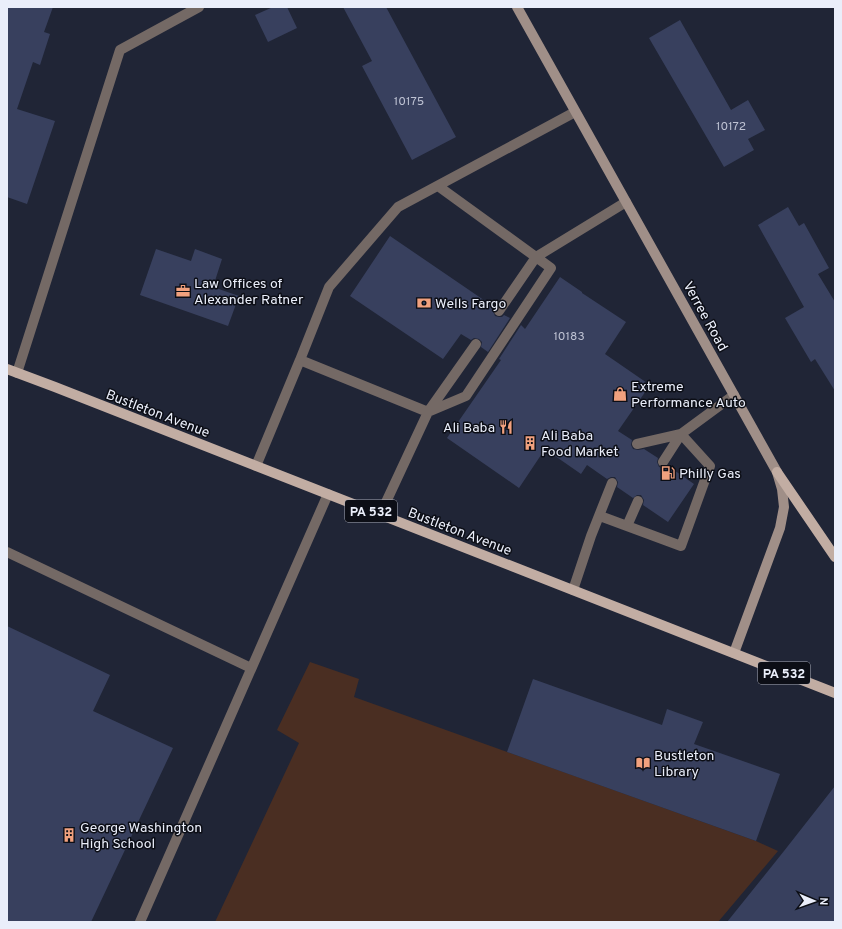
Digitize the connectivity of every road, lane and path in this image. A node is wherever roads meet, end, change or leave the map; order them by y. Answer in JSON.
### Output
{"nodes":[{"id":1,"x":199,"y":7,"type":"edge"},
{"id":2,"x":517,"y":7,"type":"edge"},
{"id":3,"x":575,"y":112,"type":"junction"},
{"id":4,"x":438,"y":186,"type":"junction"},
{"id":5,"x":626,"y":202,"type":"junction"},
{"id":6,"x":536,"y":258,"type":"junction"},
{"id":7,"x":499,"y":311,"type":"dead end"},
{"id":8,"x":476,"y":344,"type":"dead end"},
{"id":9,"x":300,"y":360,"type":"junction"},
{"id":10,"x":12,"y":371,"type":"edge"},
{"id":11,"x":734,"y":395,"type":"junction"},
{"id":12,"x":428,"y":412,"type":"junction"},
{"id":13,"x":681,"y":434,"type":"junction"},
{"id":14,"x":637,"y":444,"type":"dead end"},
{"id":15,"x":663,"y":462,"type":"dead end"},
{"id":16,"x":256,"y":466,"type":"junction"},
{"id":17,"x":777,"y":472,"type":"junction"},
{"id":18,"x":612,"y":483,"type":"dead end"},
{"id":19,"x":328,"y":494,"type":"junction"},
{"id":20,"x":638,"y":501,"type":"dead end"},
{"id":21,"x":380,"y":514,"type":"junction"},
{"id":22,"x":600,"y":516,"type":"junction"},
{"id":23,"x":627,"y":526,"type":"junction"},
{"id":24,"x":7,"y":552,"type":"edge"},
{"id":25,"x":835,"y":557,"type":"edge"},
{"id":26,"x":573,"y":590,"type":"junction"},
{"id":27,"x":734,"y":653,"type":"junction"},
{"id":28,"x":251,"y":668,"type":"junction"},
{"id":29,"x":835,"y":693,"type":"edge"},
{"id":30,"x":140,"y":922,"type":"edge"}],
"edges":[{"from":1,"to":10,"type":"lane"},
{"from":2,"to":3,"type":"main road","name":"Verree Road"},
{"from":3,"to":4,"type":"lane"},
{"from":3,"to":5,"type":"main road","name":"Verree Road"},
{"from":4,"to":6,"type":"lane"},
{"from":4,"to":9,"type":"lane"},
{"from":5,"to":6,"type":"lane"},
{"from":5,"to":11,"type":"main road","name":"Verree Road"},
{"from":6,"to":7,"type":"lane"},
{"from":6,"to":12,"type":"lane"},
{"from":8,"to":12,"type":"lane"},
{"from":9,"to":12,"type":"lane"},
{"from":9,"to":16,"type":"lane"},
{"from":10,"to":16,"type":"main road","name":"Bustleton Avenue","number":"PA 532"},
{"from":11,"to":13,"type":"lane"},
{"from":11,"to":17,"type":"main road","name":"Verree Road"},
{"from":12,"to":21,"type":"lane"},
{"from":13,"to":14,"type":"lane"},
{"from":13,"to":15,"type":"lane"},
{"from":13,"to":23,"type":"lane"},
{"from":16,"to":19,"type":"main road","name":"Bustleton Avenue","number":"PA 532"},
{"from":17,"to":25,"type":"main road"},
{"from":17,"to":27,"type":"main road","name":"Verree Road"},
{"from":18,"to":22,"type":"lane"},
{"from":19,"to":21,"type":"main road","name":"Bustleton Avenue","number":"PA 532"},
{"from":19,"to":28,"type":"lane"},
{"from":20,"to":23,"type":"lane"},
{"from":21,"to":26,"type":"main road","name":"Bustleton Avenue","number":"PA 532"},
{"from":22,"to":23,"type":"lane"},
{"from":22,"to":26,"type":"lane"},
{"from":24,"to":28,"type":"lane"},
{"from":26,"to":27,"type":"main road","name":"Bustleton Avenue","number":"PA 532"},
{"from":27,"to":29,"type":"main road","name":"Bustleton Avenue","number":"PA 532"},
{"from":28,"to":30,"type":"lane"}]}
